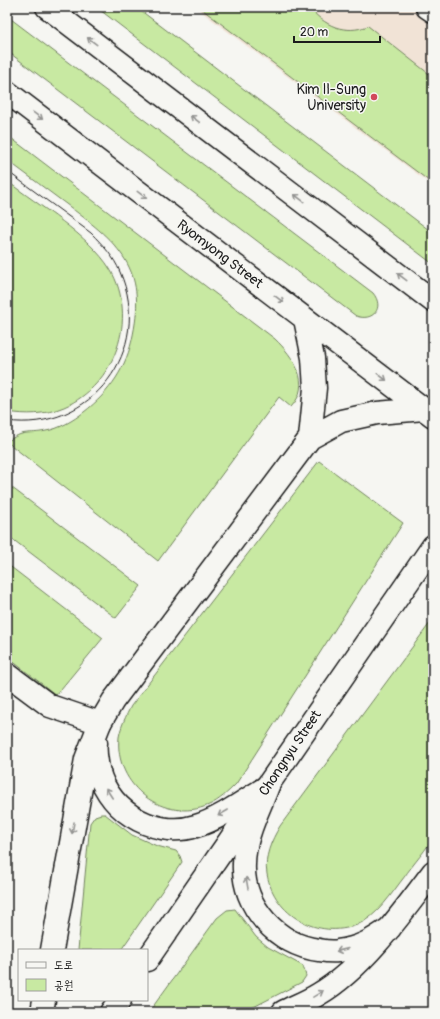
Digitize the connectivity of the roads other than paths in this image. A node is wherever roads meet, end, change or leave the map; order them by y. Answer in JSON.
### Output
{"nodes":[{"id":1,"x":47,"y":7,"type":"edge"},
{"id":2,"x":427,"y":7,"type":"edge"},
{"id":3,"x":433,"y":11,"type":"edge"},
{"id":4,"x":7,"y":92,"type":"edge"},
{"id":5,"x":433,"y":300,"type":"edge"},
{"id":6,"x":306,"y":319,"type":"junction"},
{"id":7,"x":428,"y":412,"type":"edge"},
{"id":8,"x":310,"y":438,"type":"junction"},
{"id":9,"x":433,"y":546,"type":"edge"},
{"id":10,"x":7,"y":674,"type":"edge"},
{"id":11,"x":100,"y":722,"type":"junction"},
{"id":12,"x":268,"y":786,"type":"junction"},
{"id":13,"x":429,"y":885,"type":"edge"},
{"id":14,"x":390,"y":928,"type":"junction"},
{"id":15,"x":52,"y":949,"type":"edge"},
{"id":16,"x":148,"y":959,"type":"edge"},
{"id":17,"x":44,"y":1001,"type":"edge"},
{"id":18,"x":119,"y":1001,"type":"edge"},
{"id":19,"x":42,"y":1012,"type":"edge"},
{"id":20,"x":111,"y":1012,"type":"edge"},
{"id":21,"x":283,"y":1012,"type":"edge"}],
"edges":[{"from":5,"to":1,"type":"main road","one_way":true},
{"from":2,"to":3,"type":"main road"},
{"from":4,"to":6,"type":"main road","name":"Ryomyong Street","one_way":true},
{"from":6,"to":7,"type":"main road","name":"Ryomyong Street","one_way":true},
{"from":6,"to":8,"type":"main road"},
{"from":7,"to":8,"type":"main road"},
{"from":8,"to":11,"type":"main road"},
{"from":9,"to":12,"type":"main road","name":"Chongnyu Street"},
{"from":10,"to":11,"type":"main road"},
{"from":12,"to":11,"type":"main road","one_way":true},
{"from":11,"to":15,"type":"main road","one_way":true},
{"from":14,"to":12,"type":"main road","one_way":true},
{"from":12,"to":16,"type":"main road","name":"Chongnyu Street"},
{"from":13,"to":14,"type":"main road"},
{"from":21,"to":14,"type":"main road","one_way":true},
{"from":17,"to":19,"type":"main road"},
{"from":18,"to":20,"type":"main road"}]}
